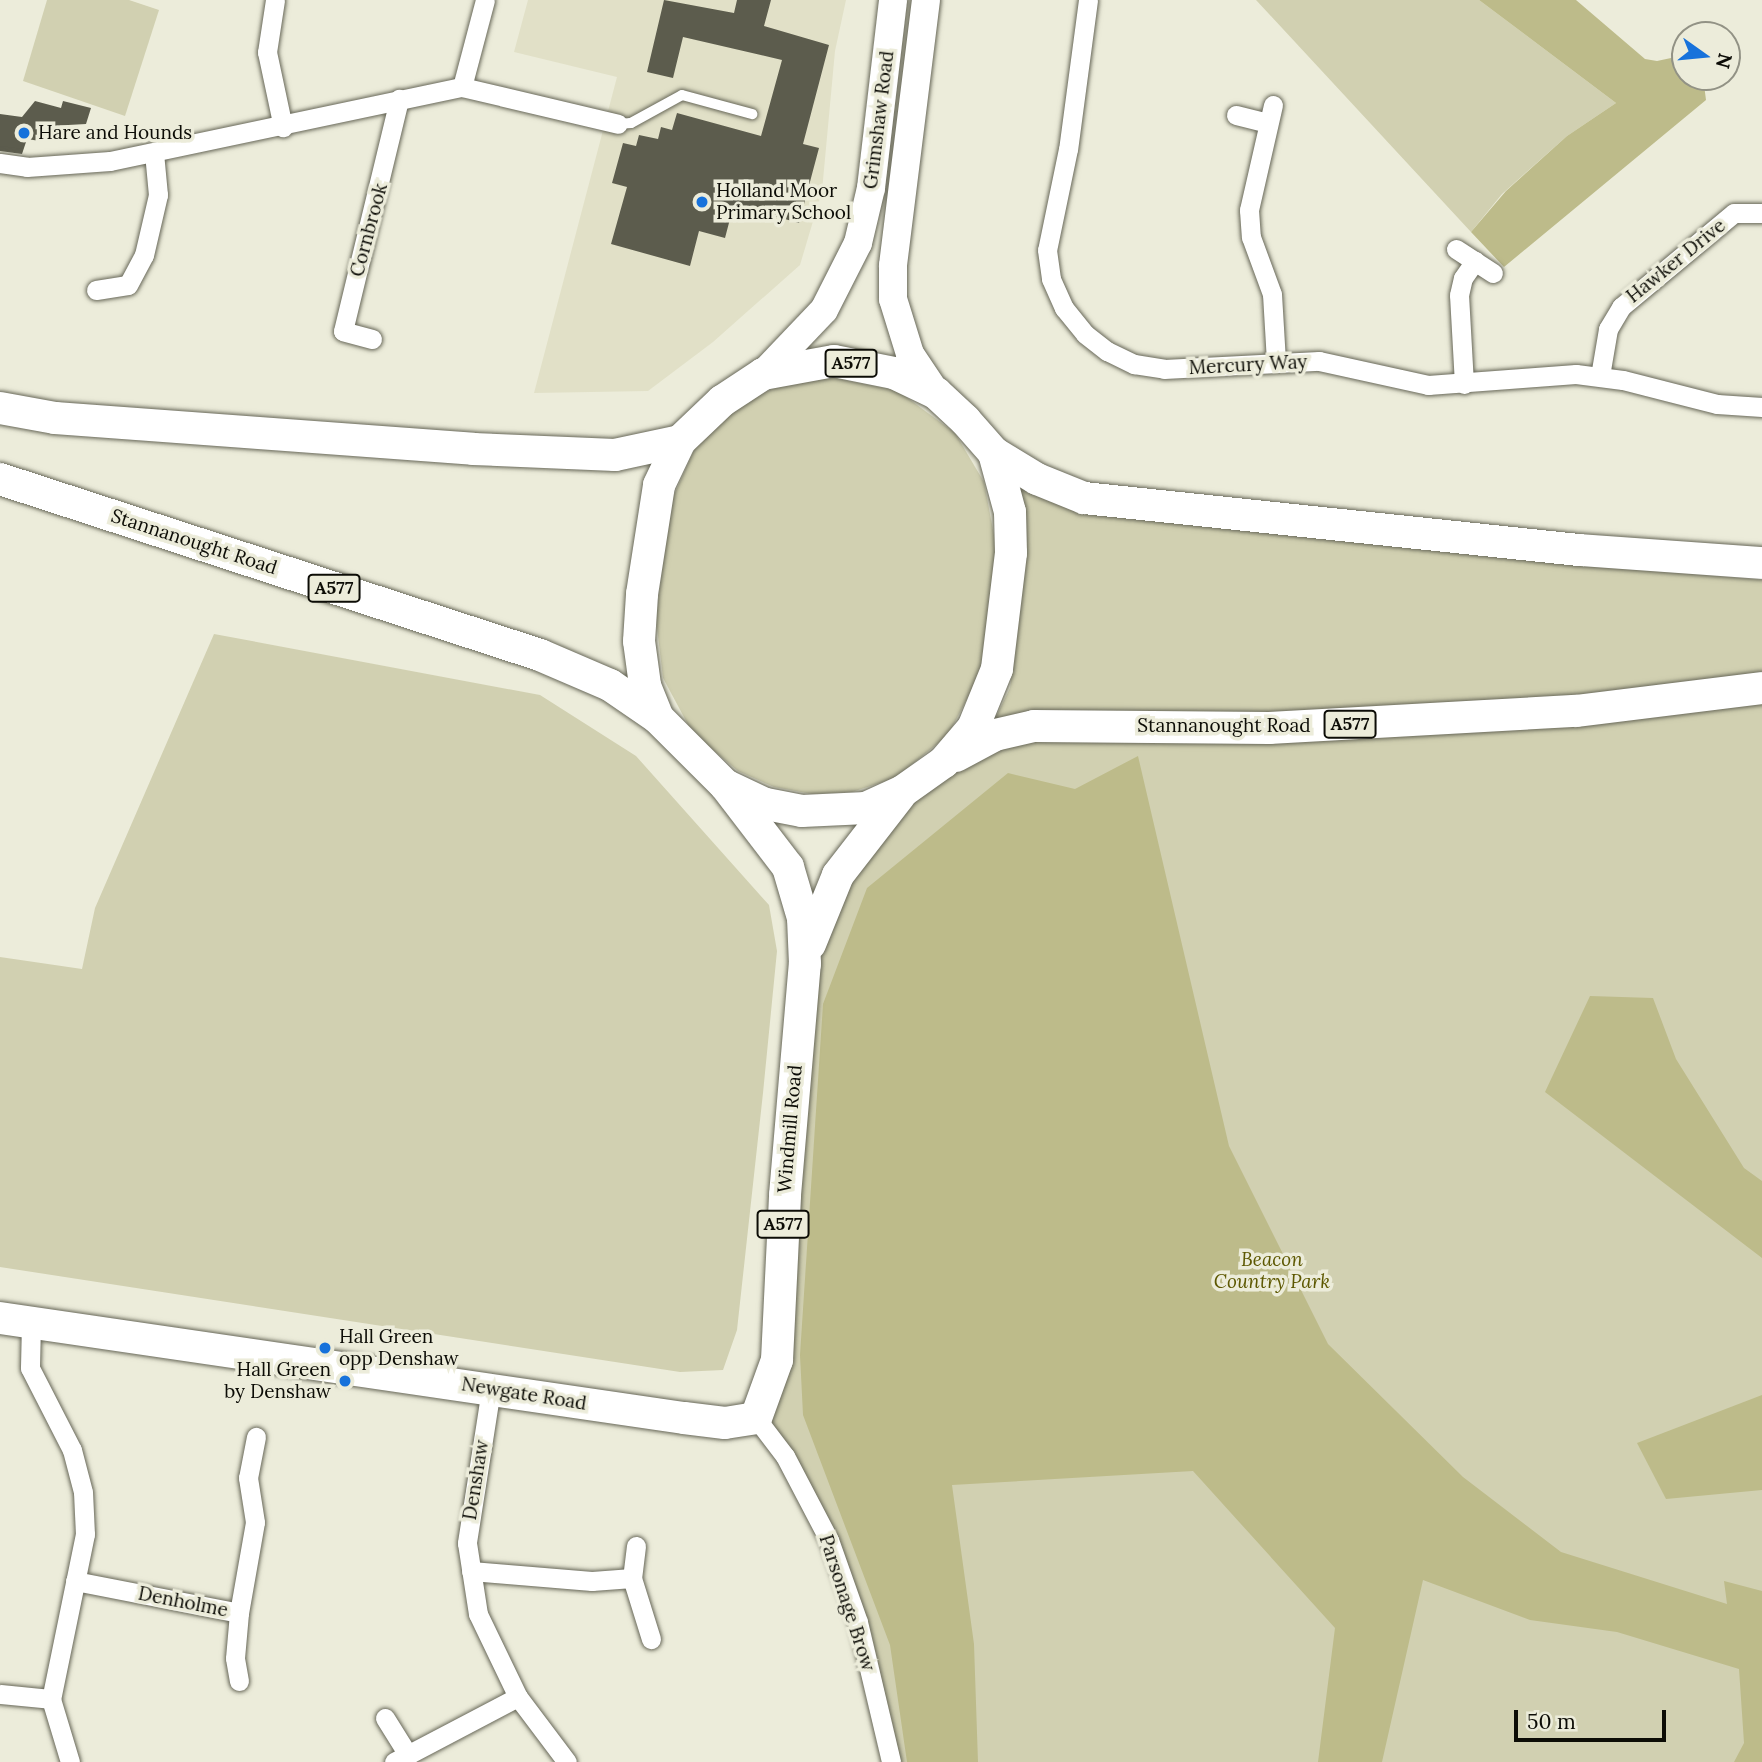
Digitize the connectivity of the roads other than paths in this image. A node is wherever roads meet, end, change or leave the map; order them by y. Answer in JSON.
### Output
{"nodes":[{"id":1,"x":275,"y":0,"type":"edge"},
{"id":2,"x":485,"y":0,"type":"edge"},
{"id":3,"x":893,"y":0,"type":"edge"},
{"id":4,"x":926,"y":0,"type":"edge"},
{"id":5,"x":1088,"y":0,"type":"edge"},
{"id":6,"x":462,"y":87,"type":"junction"},
{"id":7,"x":399,"y":99,"type":"junction"},
{"id":8,"x":752,"y":114,"type":"dead end"},
{"id":9,"x":1236,"y":115,"type":"dead end"},
{"id":10,"x":618,"y":124,"type":"joint"},
{"id":11,"x":284,"y":127,"type":"junction"},
{"id":12,"x":154,"y":153,"type":"junction"},
{"id":13,"x":0,"y":163,"type":"edge"},
{"id":14,"x":1762,"y":213,"type":"edge"},
{"id":15,"x":1456,"y":249,"type":"dead end"},
{"id":16,"x":1475,"y":261,"type":"junction"},
{"id":17,"x":1493,"y":273,"type":"dead end"},
{"id":18,"x":96,"y":290,"type":"dead end"},
{"id":19,"x":372,"y":339,"type":"dead end"},
{"id":20,"x":1276,"y":362,"type":"junction"},
{"id":21,"x":763,"y":373,"type":"junction"},
{"id":22,"x":1600,"y":376,"type":"junction"},
{"id":23,"x":1464,"y":384,"type":"junction"},
{"id":24,"x":936,"y":393,"type":"junction"},
{"id":25,"x":1762,"y":407,"type":"edge"},
{"id":26,"x":0,"y":408,"type":"edge"},
{"id":27,"x":680,"y":440,"type":"junction"},
{"id":28,"x":994,"y":453,"type":"junction"},
{"id":29,"x":0,"y":479,"type":"edge"},
{"id":30,"x":1762,"y":563,"type":"edge"},
{"id":31,"x":1762,"y":688,"type":"edge"},
{"id":32,"x":658,"y":718,"type":"junction"},
{"id":33,"x":944,"y":762,"type":"junction"},
{"id":34,"x":724,"y":785,"type":"junction"},
{"id":35,"x":903,"y":791,"type":"junction"},
{"id":36,"x":805,"y":964,"type":"junction"},
{"id":37,"x":0,"y":1318,"type":"edge"},
{"id":38,"x":31,"y":1323,"type":"junction"},
{"id":39,"x":491,"y":1389,"type":"junction"},
{"id":40,"x":756,"y":1418,"type":"junction"},
{"id":41,"x":272,"y":1457,"type":"dead end"},
{"id":42,"x":636,"y":1546,"type":"dead end"},
{"id":43,"x":471,"y":1571,"type":"junction"},
{"id":44,"x":632,"y":1578,"type":"junction"},
{"id":45,"x":75,"y":1581,"type":"junction"},
{"id":46,"x":239,"y":1613,"type":"junction"},
{"id":47,"x":651,"y":1639,"type":"dead end"},
{"id":48,"x":239,"y":1681,"type":"dead end"},
{"id":49,"x":0,"y":1694,"type":"edge"},
{"id":50,"x":518,"y":1697,"type":"junction"},
{"id":51,"x":51,"y":1699,"type":"junction"},
{"id":52,"x":385,"y":1718,"type":"dead end"},
{"id":53,"x":401,"y":1759,"type":"edge"},
{"id":54,"x":70,"y":1762,"type":"edge"},
{"id":55,"x":567,"y":1762,"type":"edge"},
{"id":56,"x":891,"y":1762,"type":"edge"}],
"edges":[{"from":1,"to":11,"type":"street"},
{"from":2,"to":6,"type":"street"},
{"from":3,"to":21,"type":"main road","name":"Grimshaw Road"},
{"from":4,"to":24,"type":"main road","name":"Grimshaw Road"},
{"from":5,"to":20,"type":"street","name":"Mercury Way"},
{"from":6,"to":7,"type":"street"},
{"from":6,"to":10,"type":"street"},
{"from":7,"to":11,"type":"street"},
{"from":7,"to":19,"type":"street","name":"Cornbrook"},
{"from":8,"to":10,"type":"lane"},
{"from":9,"to":20,"type":"street"},
{"from":11,"to":12,"type":"street"},
{"from":12,"to":13,"type":"street"},
{"from":12,"to":18,"type":"street"},
{"from":14,"to":22,"type":"street","name":"Hawker Drive"},
{"from":15,"to":16,"type":"street"},
{"from":16,"to":17,"type":"street"},
{"from":16,"to":23,"type":"street"},
{"from":20,"to":23,"type":"street","name":"Mercury Way"},
{"from":21,"to":24,"type":"main road","number":"A577"},
{"from":21,"to":27,"type":"main road","number":"A577"},
{"from":22,"to":23,"type":"street","name":"Mercury Way"},
{"from":22,"to":25,"type":"street","name":"Mercury Way"},
{"from":24,"to":28,"type":"main road","number":"A577"},
{"from":26,"to":27,"type":"main road","number":"A577"},
{"from":27,"to":32,"type":"main road","number":"A577"},
{"from":28,"to":30,"type":"main road","number":"A577"},
{"from":28,"to":33,"type":"main road","number":"A577"},
{"from":29,"to":32,"type":"main road","name":"Stannanought Road","number":"A577"},
{"from":31,"to":33,"type":"main road","name":"Stannanought Road","number":"A577"},
{"from":32,"to":34,"type":"main road","number":"A577"},
{"from":33,"to":35,"type":"main road","number":"A577"},
{"from":34,"to":35,"type":"main road","number":"A577"},
{"from":34,"to":36,"type":"main road","name":"Windmill Road","number":"A577"},
{"from":35,"to":36,"type":"main road","name":"Windmill Road","number":"A577"},
{"from":36,"to":40,"type":"main road","name":"Windmill Road","number":"A577"},
{"from":37,"to":38,"type":"main road","name":"Newgate Road"},
{"from":38,"to":39,"type":"main road","name":"Newgate Road"},
{"from":38,"to":45,"type":"street"},
{"from":39,"to":40,"type":"main road","name":"Newgate Road"},
{"from":39,"to":43,"type":"street","name":"Denshaw"},
{"from":40,"to":56,"type":"street","name":"Parsonage Brow"},
{"from":41,"to":46,"type":"street","name":"Denholme"},
{"from":42,"to":44,"type":"street"},
{"from":43,"to":44,"type":"street"},
{"from":43,"to":50,"type":"street","name":"Denshaw"},
{"from":44,"to":47,"type":"street"},
{"from":45,"to":46,"type":"street","name":"Denholme"},
{"from":45,"to":51,"type":"street"},
{"from":46,"to":48,"type":"street"},
{"from":49,"to":51,"type":"street"},
{"from":50,"to":53,"type":"street"},
{"from":50,"to":55,"type":"street","name":"Denshaw"},
{"from":51,"to":54,"type":"street"},
{"from":52,"to":53,"type":"street"}]}
